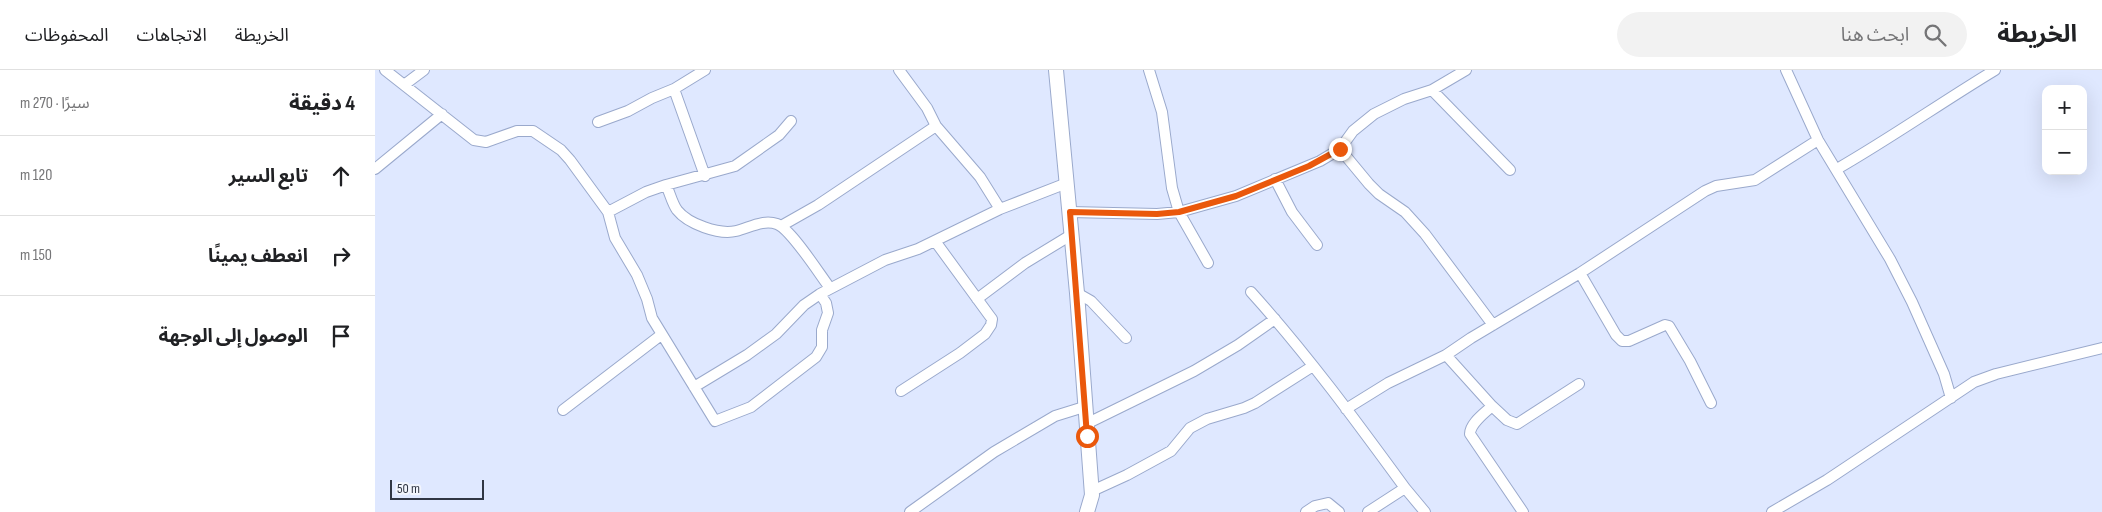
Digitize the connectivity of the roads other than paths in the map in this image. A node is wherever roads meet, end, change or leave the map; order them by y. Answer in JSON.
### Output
{"nodes":[{"id":1,"x":385,"y":70,"type":"edge"},
{"id":2,"x":424,"y":70,"type":"edge"},
{"id":3,"x":705,"y":70,"type":"edge"},
{"id":4,"x":899,"y":70,"type":"edge"},
{"id":5,"x":1056,"y":70,"type":"edge"},
{"id":6,"x":1149,"y":70,"type":"edge"},
{"id":7,"x":1466,"y":70,"type":"edge"},
{"id":8,"x":1786,"y":70,"type":"edge"},
{"id":9,"x":1995,"y":70,"type":"edge"},
{"id":10,"x":404,"y":85,"type":"junction"},
{"id":11,"x":674,"y":89,"type":"junction"},
{"id":12,"x":1432,"y":90,"type":"junction"},
{"id":13,"x":442,"y":114,"type":"junction"},
{"id":14,"x":791,"y":121,"type":"dead end"},
{"id":15,"x":598,"y":122,"type":"dead end"},
{"id":16,"x":936,"y":126,"type":"junction"},
{"id":17,"x":1818,"y":140,"type":"junction"},
{"id":18,"x":1340,"y":149,"type":"junction"},
{"id":19,"x":375,"y":169,"type":"edge"},
{"id":20,"x":1837,"y":169,"type":"junction"},
{"id":21,"x":1510,"y":170,"type":"dead end"},
{"id":22,"x":705,"y":176,"type":"junction"},
{"id":23,"x":1275,"y":179,"type":"junction"},
{"id":24,"x":1067,"y":182,"type":"junction"},
{"id":25,"x":666,"y":185,"type":"junction"},
{"id":26,"x":1000,"y":209,"type":"junction"},
{"id":27,"x":608,"y":212,"type":"junction"},
{"id":28,"x":1070,"y":212,"type":"junction"},
{"id":29,"x":1179,"y":212,"type":"junction"},
{"id":30,"x":781,"y":226,"type":"junction"},
{"id":31,"x":1071,"y":235,"type":"junction"},
{"id":32,"x":935,"y":241,"type":"junction"},
{"id":33,"x":1317,"y":244,"type":"dead end"},
{"id":34,"x":1208,"y":263,"type":"dead end"},
{"id":35,"x":1580,"y":273,"type":"junction"},
{"id":36,"x":830,"y":288,"type":"junction"},
{"id":37,"x":1251,"y":292,"type":"dead end"},
{"id":38,"x":1077,"y":293,"type":"junction"},
{"id":39,"x":820,"y":294,"type":"junction"},
{"id":40,"x":977,"y":299,"type":"junction"},
{"id":41,"x":1275,"y":319,"type":"junction"},
{"id":42,"x":1493,"y":325,"type":"junction"},
{"id":43,"x":661,"y":335,"type":"junction"},
{"id":44,"x":1126,"y":338,"type":"dead end"},
{"id":45,"x":2102,"y":348,"type":"edge"},
{"id":46,"x":1446,"y":355,"type":"junction"},
{"id":47,"x":1313,"y":366,"type":"junction"},
{"id":48,"x":1579,"y":384,"type":"dead end"},
{"id":49,"x":694,"y":387,"type":"junction"},
{"id":50,"x":901,"y":391,"type":"dead end"},
{"id":51,"x":1951,"y":398,"type":"junction"},
{"id":52,"x":1711,"y":403,"type":"dead end"},
{"id":53,"x":1492,"y":406,"type":"junction"},
{"id":54,"x":1084,"y":407,"type":"junction"},
{"id":55,"x":1346,"y":409,"type":"junction"},
{"id":56,"x":563,"y":410,"type":"dead end"},
{"id":57,"x":1086,"y":424,"type":"junction"},
{"id":58,"x":1405,"y":488,"type":"junction"},
{"id":59,"x":1092,"y":491,"type":"junction"},
{"id":60,"x":910,"y":512,"type":"edge"},
{"id":61,"x":1087,"y":512,"type":"edge"},
{"id":62,"x":1306,"y":512,"type":"edge"},
{"id":63,"x":1339,"y":512,"type":"edge"},
{"id":64,"x":1368,"y":512,"type":"edge"},
{"id":65,"x":1425,"y":512,"type":"edge"},
{"id":66,"x":1523,"y":512,"type":"edge"},
{"id":67,"x":1772,"y":512,"type":"edge"}],
"edges":[{"from":1,"to":10,"type":"street"},
{"from":2,"to":10,"type":"street"},
{"from":3,"to":11,"type":"street"},
{"from":4,"to":16,"type":"street"},
{"from":5,"to":24,"type":"street"},
{"from":6,"to":29,"type":"street"},
{"from":7,"to":12,"type":"street"},
{"from":8,"to":17,"type":"street"},
{"from":9,"to":20,"type":"street"},
{"from":10,"to":13,"type":"street"},
{"from":11,"to":15,"type":"street"},
{"from":11,"to":22,"type":"street"},
{"from":12,"to":18,"type":"street"},
{"from":12,"to":21,"type":"street"},
{"from":13,"to":19,"type":"street"},
{"from":13,"to":27,"type":"street"},
{"from":14,"to":22,"type":"street"},
{"from":16,"to":26,"type":"street"},
{"from":16,"to":30,"type":"street"},
{"from":17,"to":20,"type":"street"},
{"from":17,"to":35,"type":"street"},
{"from":18,"to":23,"type":"street"},
{"from":18,"to":42,"type":"street"},
{"from":20,"to":51,"type":"street"},
{"from":22,"to":25,"type":"street"},
{"from":23,"to":29,"type":"street"},
{"from":23,"to":33,"type":"street"},
{"from":24,"to":26,"type":"street"},
{"from":24,"to":28,"type":"street"},
{"from":25,"to":27,"type":"street"},
{"from":25,"to":30,"type":"street"},
{"from":26,"to":32,"type":"street"},
{"from":27,"to":43,"type":"street"},
{"from":28,"to":29,"type":"street"},
{"from":28,"to":31,"type":"street"},
{"from":29,"to":34,"type":"street"},
{"from":30,"to":36,"type":"street"},
{"from":31,"to":38,"type":"street"},
{"from":31,"to":40,"type":"street"},
{"from":32,"to":36,"type":"street"},
{"from":32,"to":40,"type":"street"},
{"from":35,"to":42,"type":"street"},
{"from":35,"to":52,"type":"street"},
{"from":36,"to":39,"type":"street"},
{"from":37,"to":41,"type":"street"},
{"from":38,"to":44,"type":"street"},
{"from":38,"to":54,"type":"street"},
{"from":39,"to":49,"type":"street"},
{"from":39,"to":49,"type":"street"},
{"from":40,"to":50,"type":"street"},
{"from":41,"to":47,"type":"street"},
{"from":41,"to":57,"type":"street"},
{"from":42,"to":46,"type":"street"},
{"from":43,"to":49,"type":"street"},
{"from":43,"to":56,"type":"street"},
{"from":45,"to":51,"type":"street"},
{"from":46,"to":53,"type":"street"},
{"from":46,"to":55,"type":"street"},
{"from":47,"to":55,"type":"street"},
{"from":47,"to":59,"type":"street"},
{"from":48,"to":53,"type":"street"},
{"from":51,"to":67,"type":"street"},
{"from":53,"to":66,"type":"street"},
{"from":54,"to":57,"type":"street"},
{"from":54,"to":60,"type":"street"},
{"from":55,"to":58,"type":"street"},
{"from":57,"to":59,"type":"street"},
{"from":58,"to":64,"type":"street"},
{"from":58,"to":65,"type":"street"},
{"from":59,"to":61,"type":"street"},
{"from":62,"to":63,"type":"street"}]}
